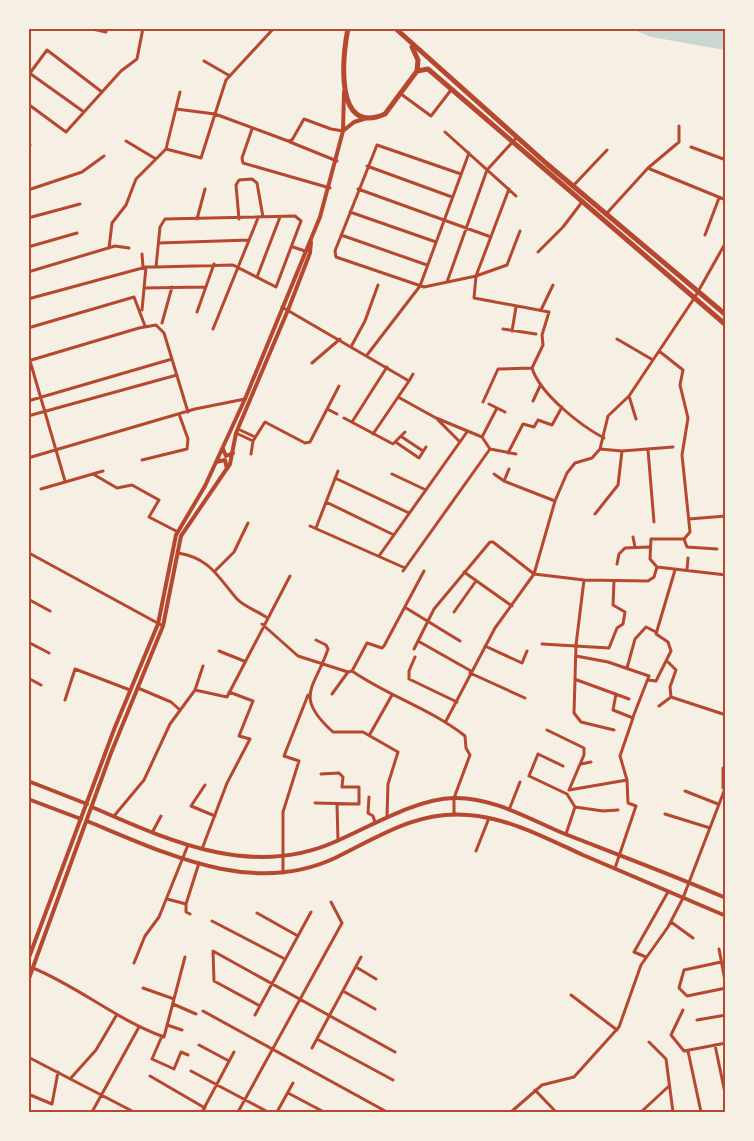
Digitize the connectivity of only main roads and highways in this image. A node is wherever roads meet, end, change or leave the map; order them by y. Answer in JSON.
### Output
{"nodes":[{"id":1,"x":348,"y":28,"type":"edge"},
{"id":2,"x":395,"y":28,"type":"edge"},
{"id":3,"x":406,"y":39,"type":"junction"},
{"id":4,"x":417,"y":70,"type":"junction"},
{"id":5,"x":726,"y":315,"type":"edge"},
{"id":6,"x":726,"y":325,"type":"edge"}],
"edges":[{"from":1,"to":4,"type":"main road"},
{"from":2,"to":3,"type":"main road"},
{"from":3,"to":4,"type":"main road"},
{"from":3,"to":5,"type":"main road"},
{"from":4,"to":6,"type":"main road"}]}
